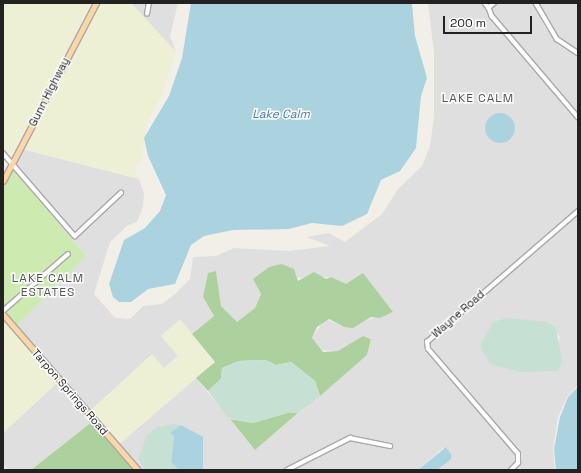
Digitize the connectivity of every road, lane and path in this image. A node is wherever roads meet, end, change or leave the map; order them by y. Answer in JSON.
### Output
{"nodes":[{"id":1,"x":96,"y":3,"type":"edge"},
{"id":2,"x":149,"y":3,"type":"edge"},
{"id":3,"x":485,"y":3,"type":"edge"},
{"id":4,"x":495,"y":3,"type":"edge"},
{"id":5,"x":536,"y":3,"type":"edge"},
{"id":6,"x":489,"y":8,"type":"junction"},
{"id":7,"x":147,"y":14,"type":"dead end"},
{"id":8,"x":578,"y":53,"type":"edge"},
{"id":9,"x":578,"y":116,"type":"edge"},
{"id":10,"x":3,"y":153,"type":"edge"},
{"id":11,"x":13,"y":163,"type":"junction"},
{"id":12,"x":3,"y":181,"type":"edge"},
{"id":13,"x":121,"y":193,"type":"dead end"},
{"id":14,"x":578,"y":211,"type":"edge"},
{"id":15,"x":68,"y":254,"type":"dead end"},
{"id":16,"x":3,"y":312,"type":"edge"},
{"id":17,"x":390,"y":446,"type":"dead end"},
{"id":18,"x":138,"y":470,"type":"edge"},
{"id":19,"x":287,"y":470,"type":"edge"},
{"id":20,"x":511,"y":470,"type":"edge"}],
"edges":[{"from":1,"to":11,"type":"main road","name":"Gunn Highway"},
{"from":2,"to":7,"type":"street"},
{"from":3,"to":6,"type":"street"},
{"from":4,"to":6,"type":"street"},
{"from":5,"to":8,"type":"street"},
{"from":6,"to":9,"type":"street"},
{"from":10,"to":11,"type":"street"},
{"from":11,"to":12,"type":"main road","name":"Gunn Highway"},
{"from":11,"to":13,"type":"street"},
{"from":14,"to":20,"type":"street","name":"Wayne Road"},
{"from":15,"to":16,"type":"street"},
{"from":16,"to":18,"type":"main road","name":"Tarpon Springs Road"},
{"from":17,"to":19,"type":"street"}]}
